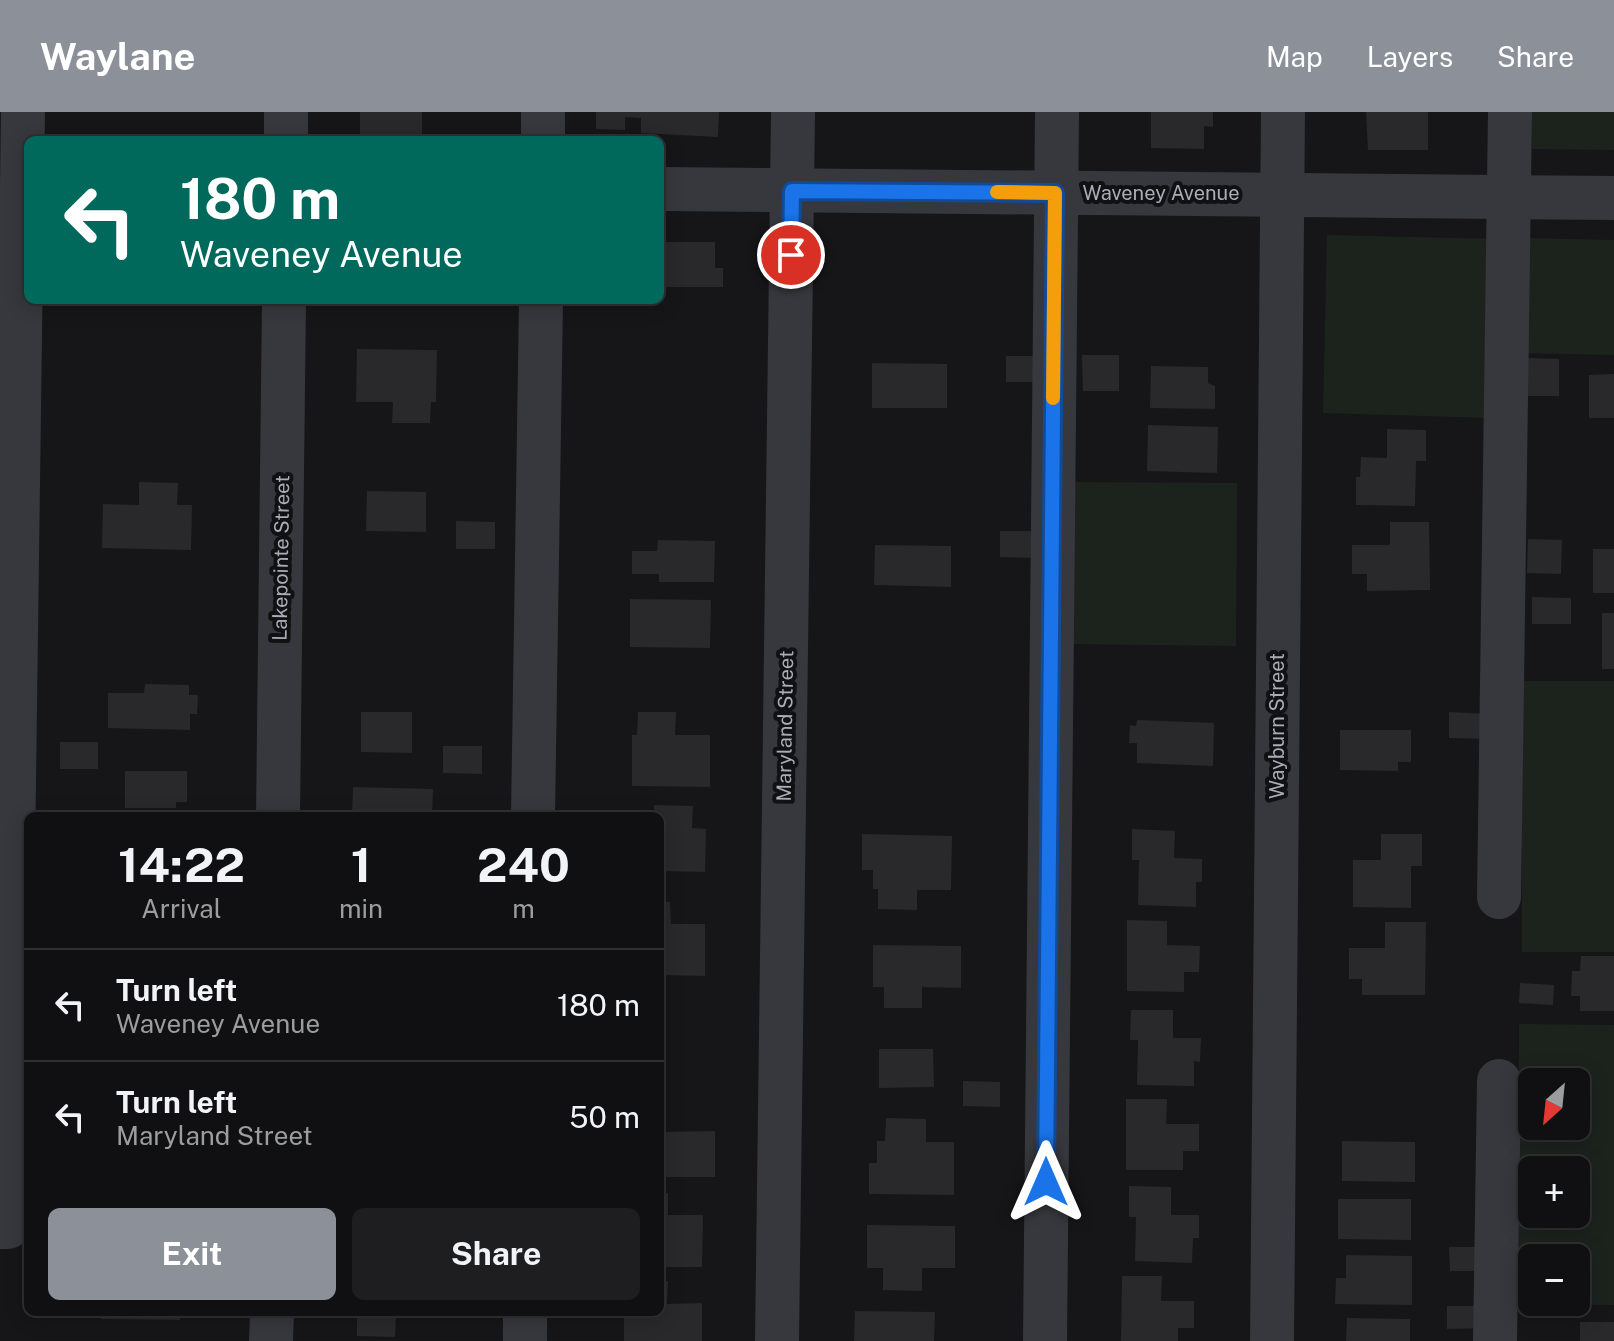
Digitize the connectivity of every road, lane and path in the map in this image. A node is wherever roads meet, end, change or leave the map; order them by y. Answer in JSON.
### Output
{"nodes":[{"id":1,"x":23,"y":112,"type":"edge"},
{"id":2,"x":286,"y":112,"type":"edge"},
{"id":3,"x":543,"y":112,"type":"edge"},
{"id":4,"x":793,"y":112,"type":"edge"},
{"id":5,"x":1057,"y":112,"type":"edge"},
{"id":6,"x":1283,"y":112,"type":"edge"},
{"id":7,"x":1510,"y":112,"type":"edge"},
{"id":8,"x":286,"y":136,"type":"edge"},
{"id":9,"x":543,"y":136,"type":"edge"},
{"id":10,"x":17,"y":180,"type":"edge"},
{"id":11,"x":664,"y":189,"type":"edge"},
{"id":12,"x":792,"y":191,"type":"junction"},
{"id":13,"x":1055,"y":193,"type":"junction"},
{"id":14,"x":1281,"y":194,"type":"junction"},
{"id":15,"x":1509,"y":197,"type":"junction"},
{"id":16,"x":1614,"y":198,"type":"edge"},
{"id":17,"x":284,"y":304,"type":"edge"},
{"id":18,"x":541,"y":304,"type":"edge"},
{"id":19,"x":278,"y":812,"type":"edge"},
{"id":20,"x":533,"y":812,"type":"edge"},
{"id":21,"x":1499,"y":897,"type":"dead end"},
{"id":22,"x":1499,"y":1081,"type":"dead end"},
{"id":23,"x":0,"y":1227,"type":"edge"},
{"id":24,"x":272,"y":1316,"type":"edge"},
{"id":25,"x":525,"y":1316,"type":"edge"},
{"id":26,"x":271,"y":1341,"type":"edge"},
{"id":27,"x":525,"y":1341,"type":"edge"},
{"id":28,"x":777,"y":1341,"type":"edge"},
{"id":29,"x":1045,"y":1341,"type":"edge"},
{"id":30,"x":1272,"y":1341,"type":"edge"},
{"id":31,"x":1495,"y":1341,"type":"edge"}],
"edges":[{"from":1,"to":10,"type":"street"},
{"from":2,"to":8,"type":"street"},
{"from":3,"to":9,"type":"street"},
{"from":4,"to":12,"type":"street","name":"Maryland Street"},
{"from":5,"to":13,"type":"street"},
{"from":6,"to":14,"type":"street","name":"Wayburn Street"},
{"from":7,"to":15,"type":"street"},
{"from":10,"to":23,"type":"street"},
{"from":11,"to":12,"type":"street","name":"Waveney Avenue"},
{"from":12,"to":13,"type":"street","name":"Waveney Avenue"},
{"from":12,"to":28,"type":"street","name":"Maryland Street"},
{"from":13,"to":14,"type":"street","name":"Waveney Avenue"},
{"from":13,"to":29,"type":"street"},
{"from":14,"to":15,"type":"street","name":"Waveney Avenue"},
{"from":14,"to":30,"type":"street","name":"Wayburn Street"},
{"from":15,"to":16,"type":"street","name":"Waveney Avenue"},
{"from":15,"to":21,"type":"street"},
{"from":17,"to":19,"type":"street","name":"Lakepointe Street"},
{"from":18,"to":20,"type":"street"},
{"from":22,"to":31,"type":"street"},
{"from":24,"to":26,"type":"street"},
{"from":25,"to":27,"type":"street"}]}
